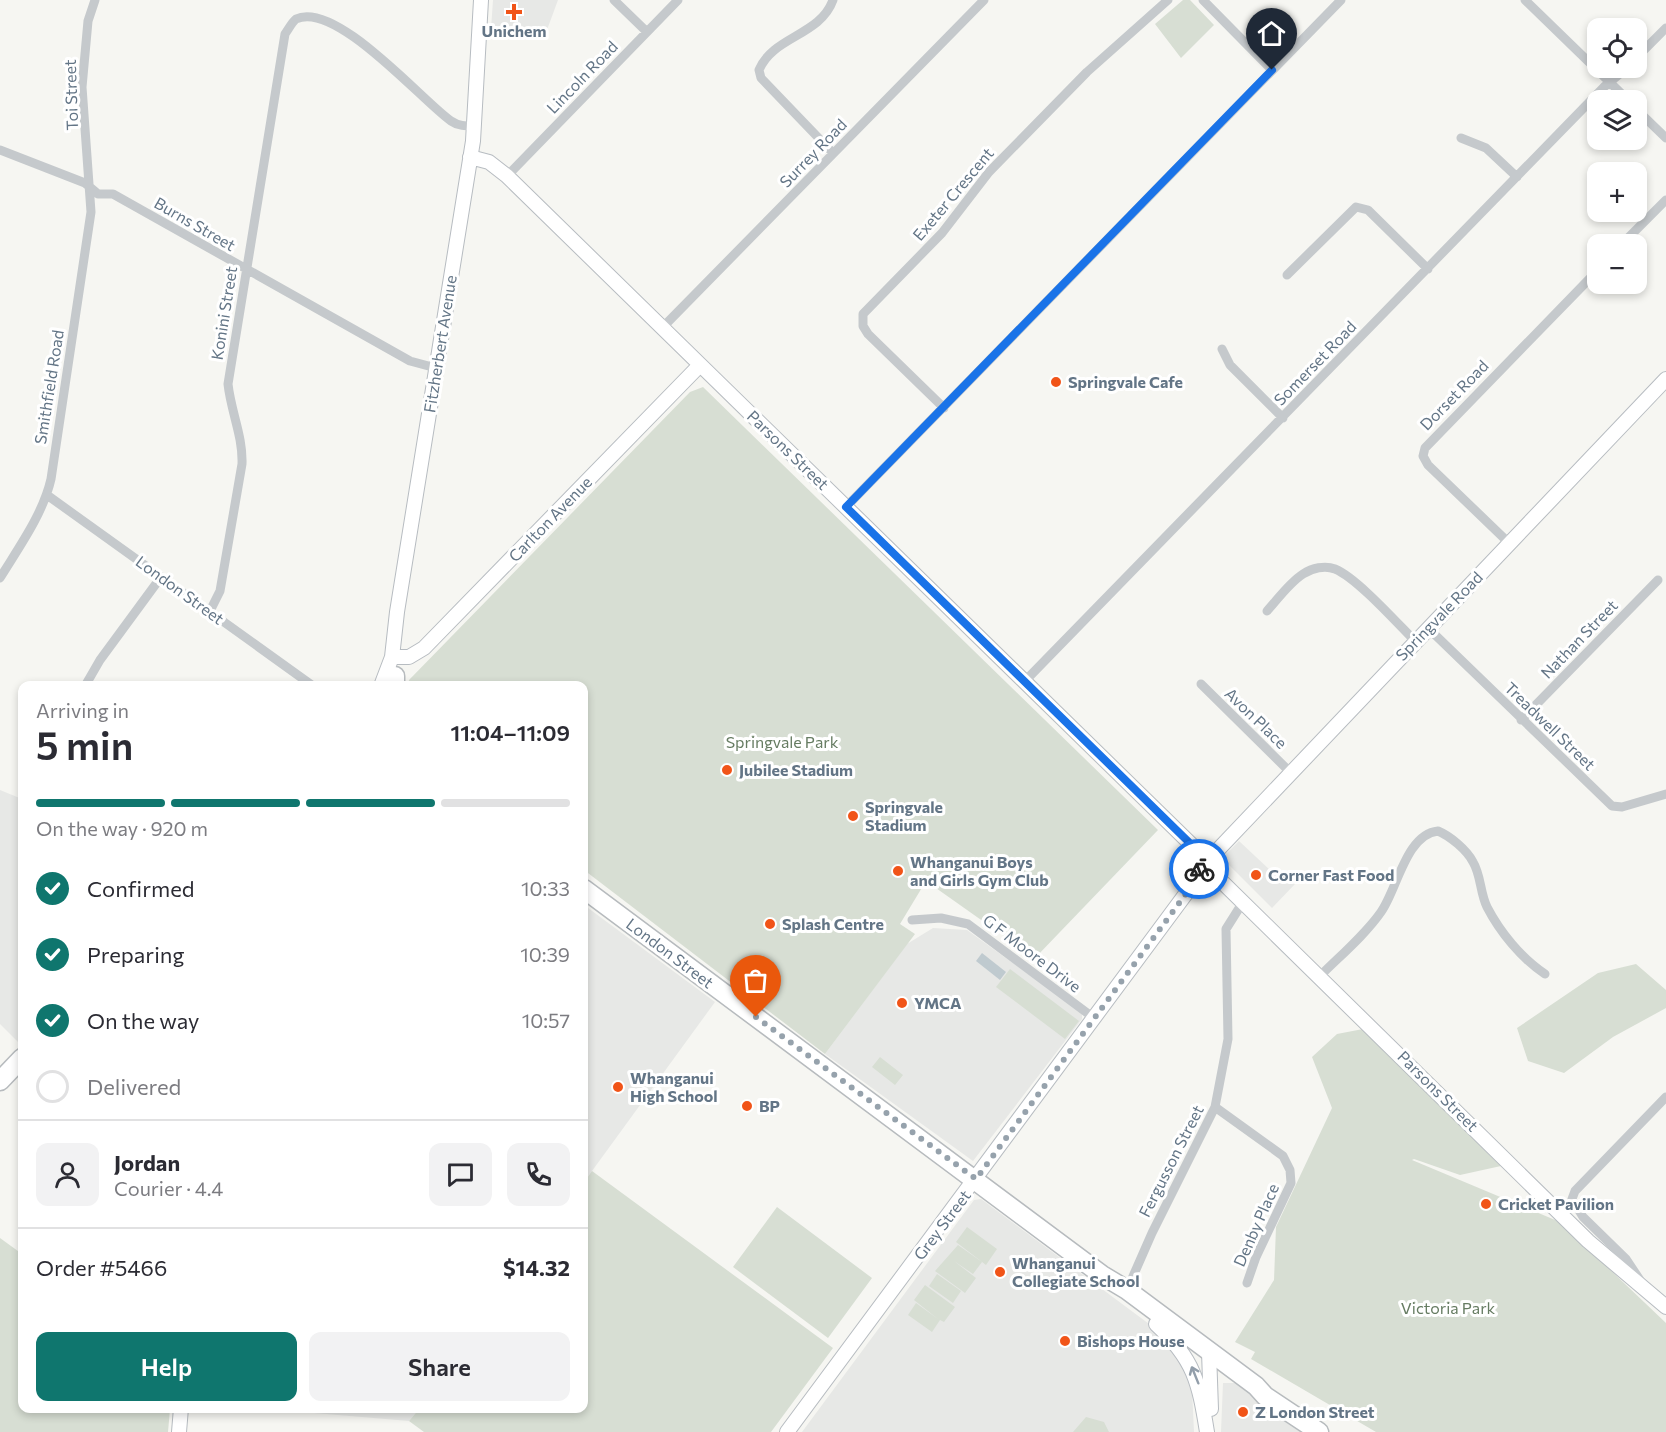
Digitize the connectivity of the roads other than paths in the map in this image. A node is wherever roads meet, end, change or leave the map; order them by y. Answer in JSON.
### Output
{"nodes":[{"id":1,"x":95,"y":0,"type":"edge"},
{"id":2,"x":481,"y":0,"type":"edge"},
{"id":3,"x":614,"y":0,"type":"edge"},
{"id":4,"x":678,"y":0,"type":"edge"},
{"id":5,"x":833,"y":0,"type":"edge"},
{"id":6,"x":984,"y":0,"type":"edge"},
{"id":7,"x":1168,"y":0,"type":"edge"},
{"id":8,"x":1203,"y":0,"type":"edge"},
{"id":9,"x":1341,"y":0,"type":"edge"},
{"id":10,"x":1525,"y":0,"type":"edge"},
{"id":11,"x":1159,"y":4,"type":"edge"},
{"id":12,"x":1666,"y":28,"type":"edge"},
{"id":13,"x":647,"y":32,"type":"junction"},
{"id":14,"x":1647,"y":47,"type":"edge"},
{"id":15,"x":1272,"y":70,"type":"junction"},
{"id":16,"x":1616,"y":78,"type":"edge"},
{"id":17,"x":1610,"y":83,"type":"junction"},
{"id":18,"x":1617,"y":90,"type":"edge"},
{"id":19,"x":1647,"y":120,"type":"edge"},
{"id":20,"x":474,"y":126,"type":"junction"},
{"id":21,"x":1461,"y":138,"type":"dead end"},
{"id":22,"x":1666,"y":138,"type":"edge"},
{"id":23,"x":0,"y":150,"type":"edge"},
{"id":24,"x":833,"y":153,"type":"junction"},
{"id":25,"x":470,"y":157,"type":"junction"},
{"id":26,"x":507,"y":176,"type":"junction"},
{"id":27,"x":1517,"y":177,"type":"junction"},
{"id":28,"x":92,"y":190,"type":"junction"},
{"id":29,"x":1666,"y":200,"type":"edge"},
{"id":30,"x":1632,"y":234,"type":"edge"},
{"id":31,"x":1428,"y":269,"type":"junction"},
{"id":32,"x":247,"y":270,"type":"junction"},
{"id":33,"x":1287,"y":274,"type":"dead end"},
{"id":34,"x":1587,"y":281,"type":"edge"},
{"id":35,"x":663,"y":327,"type":"junction"},
{"id":36,"x":1222,"y":348,"type":"dead end"},
{"id":37,"x":700,"y":365,"type":"junction"},
{"id":38,"x":436,"y":368,"type":"junction"},
{"id":39,"x":1666,"y":379,"type":"edge"},
{"id":40,"x":944,"y":408,"type":"junction"},
{"id":41,"x":1283,"y":418,"type":"junction"},
{"id":42,"x":47,"y":495,"type":"junction"},
{"id":43,"x":846,"y":507,"type":"junction"},
{"id":44,"x":1509,"y":543,"type":"junction"},
{"id":45,"x":161,"y":577,"type":"junction"},
{"id":46,"x":0,"y":578,"type":"edge"},
{"id":47,"x":1658,"y":580,"type":"dead end"},
{"id":48,"x":210,"y":611,"type":"junction"},
{"id":49,"x":1267,"y":611,"type":"dead end"},
{"id":50,"x":1428,"y":628,"type":"junction"},
{"id":51,"x":1415,"y":641,"type":"junction"},
{"id":52,"x":392,"y":657,"type":"junction"},
{"id":53,"x":88,"y":681,"type":"edge"},
{"id":54,"x":306,"y":681,"type":"edge"},
{"id":55,"x":391,"y":681,"type":"edge"},
{"id":56,"x":1024,"y":681,"type":"junction"},
{"id":57,"x":1201,"y":684,"type":"dead end"},
{"id":58,"x":1521,"y":720,"type":"junction"},
{"id":59,"x":1290,"y":772,"type":"junction"},
{"id":60,"x":1666,"y":794,"type":"edge"},
{"id":61,"x":1207,"y":855,"type":"junction"},
{"id":62,"x":1207,"y":872,"type":"junction"},
{"id":63,"x":588,"y":892,"type":"edge"},
{"id":64,"x":1243,"y":902,"type":"junction"},
{"id":65,"x":912,"y":920,"type":"dead end"},
{"id":66,"x":1545,"y":974,"type":"dead end"},
{"id":67,"x":1320,"y":976,"type":"junction"},
{"id":68,"x":1094,"y":1018,"type":"junction"},
{"id":69,"x":18,"y":1062,"type":"edge"},
{"id":70,"x":0,"y":1081,"type":"edge"},
{"id":71,"x":1666,"y":1097,"type":"edge"},
{"id":72,"x":1215,"y":1107,"type":"junction"},
{"id":73,"x":976,"y":1179,"type":"junction"},
{"id":74,"x":1102,"y":1275,"type":"junction"},
{"id":75,"x":1247,"y":1283,"type":"dead end"},
{"id":76,"x":1127,"y":1290,"type":"junction"},
{"id":77,"x":1646,"y":1290,"type":"junction"},
{"id":78,"x":1666,"y":1307,"type":"edge"},
{"id":79,"x":1156,"y":1324,"type":"junction"},
{"id":80,"x":1209,"y":1357,"type":"junction"},
{"id":81,"x":1228,"y":1375,"type":"junction"},
{"id":82,"x":1210,"y":1386,"type":"junction"},
{"id":83,"x":1265,"y":1396,"type":"junction"},
{"id":84,"x":181,"y":1413,"type":"edge"},
{"id":85,"x":179,"y":1432,"type":"edge"},
{"id":86,"x":788,"y":1432,"type":"edge"},
{"id":87,"x":1208,"y":1432,"type":"edge"},
{"id":88,"x":1319,"y":1432,"type":"edge"}],
"edges":[{"from":1,"to":28,"type":"street","name":"Toi Street"},
{"from":2,"to":20,"type":"main road","name":"Fitzherbert Avenue"},
{"from":3,"to":13,"type":"street"},
{"from":4,"to":13,"type":"street","name":"Lincoln Road"},
{"from":5,"to":24,"type":"street"},
{"from":6,"to":24,"type":"street","name":"Surrey Road"},
{"from":7,"to":11,"type":"street","name":"Exeter Crescent"},
{"from":8,"to":15,"type":"street"},
{"from":9,"to":15,"type":"street"},
{"from":10,"to":17,"type":"street"},
{"from":11,"to":40,"type":"street","name":"Exeter Crescent"},
{"from":12,"to":14,"type":"street"},
{"from":13,"to":26,"type":"street","name":"Lincoln Road"},
{"from":15,"to":40,"type":"street"},
{"from":16,"to":17,"type":"street","name":"Somerset Road"},
{"from":17,"to":18,"type":"street"},
{"from":17,"to":27,"type":"street","name":"Somerset Road"},
{"from":19,"to":22,"type":"street"},
{"from":20,"to":25,"type":"main road","name":"Fitzherbert Avenue"},
{"from":20,"to":32,"type":"street","name":"Konini Street"},
{"from":21,"to":27,"type":"street"},
{"from":23,"to":28,"type":"street","name":"Burns Street"},
{"from":24,"to":35,"type":"street","name":"Surrey Road"},
{"from":25,"to":26,"type":"main road","name":"Parsons Street"},
{"from":25,"to":38,"type":"main road","name":"Fitzherbert Avenue"},
{"from":26,"to":35,"type":"main road","name":"Parsons Street"},
{"from":27,"to":31,"type":"street","name":"Somerset Road"},
{"from":28,"to":32,"type":"street","name":"Burns Street"},
{"from":28,"to":42,"type":"street","name":"Smithfield Road"},
{"from":29,"to":30,"type":"street"},
{"from":31,"to":33,"type":"street"},
{"from":31,"to":41,"type":"street","name":"Somerset Road"},
{"from":32,"to":38,"type":"street","name":"Burns Street"},
{"from":32,"to":48,"type":"street","name":"Konini Street"},
{"from":34,"to":44,"type":"street","name":"Dorset Road"},
{"from":35,"to":37,"type":"main road","name":"Parsons Street"},
{"from":36,"to":41,"type":"street"},
{"from":37,"to":43,"type":"main road","name":"Parsons Street"},
{"from":37,"to":52,"type":"main road","name":"Carlton Avenue"},
{"from":38,"to":52,"type":"main road","name":"Fitzherbert Avenue"},
{"from":39,"to":44,"type":"main road","name":"Springvale Road"},
{"from":40,"to":43,"type":"street"},
{"from":41,"to":56,"type":"street","name":"Somerset Road"},
{"from":42,"to":45,"type":"street","name":"London Street"},
{"from":42,"to":46,"type":"street","name":"Smithfield Road"},
{"from":43,"to":56,"type":"main road","name":"Parsons Street"},
{"from":44,"to":50,"type":"main road","name":"Springvale Road"},
{"from":45,"to":48,"type":"street","name":"London Street"},
{"from":45,"to":53,"type":"street"},
{"from":47,"to":58,"type":"street","name":"Nathan Street"},
{"from":48,"to":54,"type":"street","name":"London Street"},
{"from":49,"to":51,"type":"street"},
{"from":50,"to":51,"type":"main road","name":"Springvale Road"},
{"from":50,"to":58,"type":"street","name":"Treadwell Street"},
{"from":51,"to":59,"type":"main road","name":"Springvale Road"},
{"from":52,"to":55,"type":"main road","name":"Fitzherbert Avenue"},
{"from":56,"to":61,"type":"main road","name":"Parsons Street"},
{"from":57,"to":59,"type":"street","name":"Avon Place"},
{"from":58,"to":60,"type":"street","name":"Treadwell Street"},
{"from":59,"to":61,"type":"main road","name":"Springvale Road"},
{"from":61,"to":62,"type":"main road"},
{"from":62,"to":64,"type":"main road","name":"Parsons Street"},
{"from":62,"to":68,"type":"main road","name":"Grey Street"},
{"from":63,"to":73,"type":"highway","name":"London Street"},
{"from":64,"to":67,"type":"main road","name":"Parsons Street"},
{"from":64,"to":72,"type":"street","name":"Fergusson Street"},
{"from":65,"to":68,"type":"street","name":"G F Moore Drive"},
{"from":66,"to":67,"type":"street"},
{"from":67,"to":77,"type":"main road","name":"Parsons Street"},
{"from":68,"to":73,"type":"main road","name":"Grey Street"},
{"from":69,"to":70,"type":"highway"},
{"from":71,"to":77,"type":"street"},
{"from":72,"to":75,"type":"street","name":"Denby Place"},
{"from":72,"to":76,"type":"street","name":"Fergusson Street"},
{"from":73,"to":74,"type":"highway","name":"London Street"},
{"from":73,"to":86,"type":"main road","name":"Grey Street"},
{"from":74,"to":76,"type":"highway","name":"London Street"},
{"from":74,"to":79,"type":"highway","name":"London Street"},
{"from":76,"to":80,"type":"highway","name":"London Street"},
{"from":77,"to":78,"type":"main road","name":"Parsons Street"},
{"from":79,"to":80,"type":"highway","name":"London Street"},
{"from":87,"to":79,"type":"main road","one_way":true},
{"from":80,"to":81,"type":"highway","name":"London Street"},
{"from":80,"to":82,"type":"main road"},
{"from":80,"to":83,"type":"highway","name":"London Street"},
{"from":81,"to":82,"type":"main road"},
{"from":81,"to":83,"type":"highway","name":"London Street"},
{"from":82,"to":87,"type":"main road"},
{"from":83,"to":88,"type":"highway","name":"London Street"},
{"from":84,"to":85,"type":"main road"}]}
